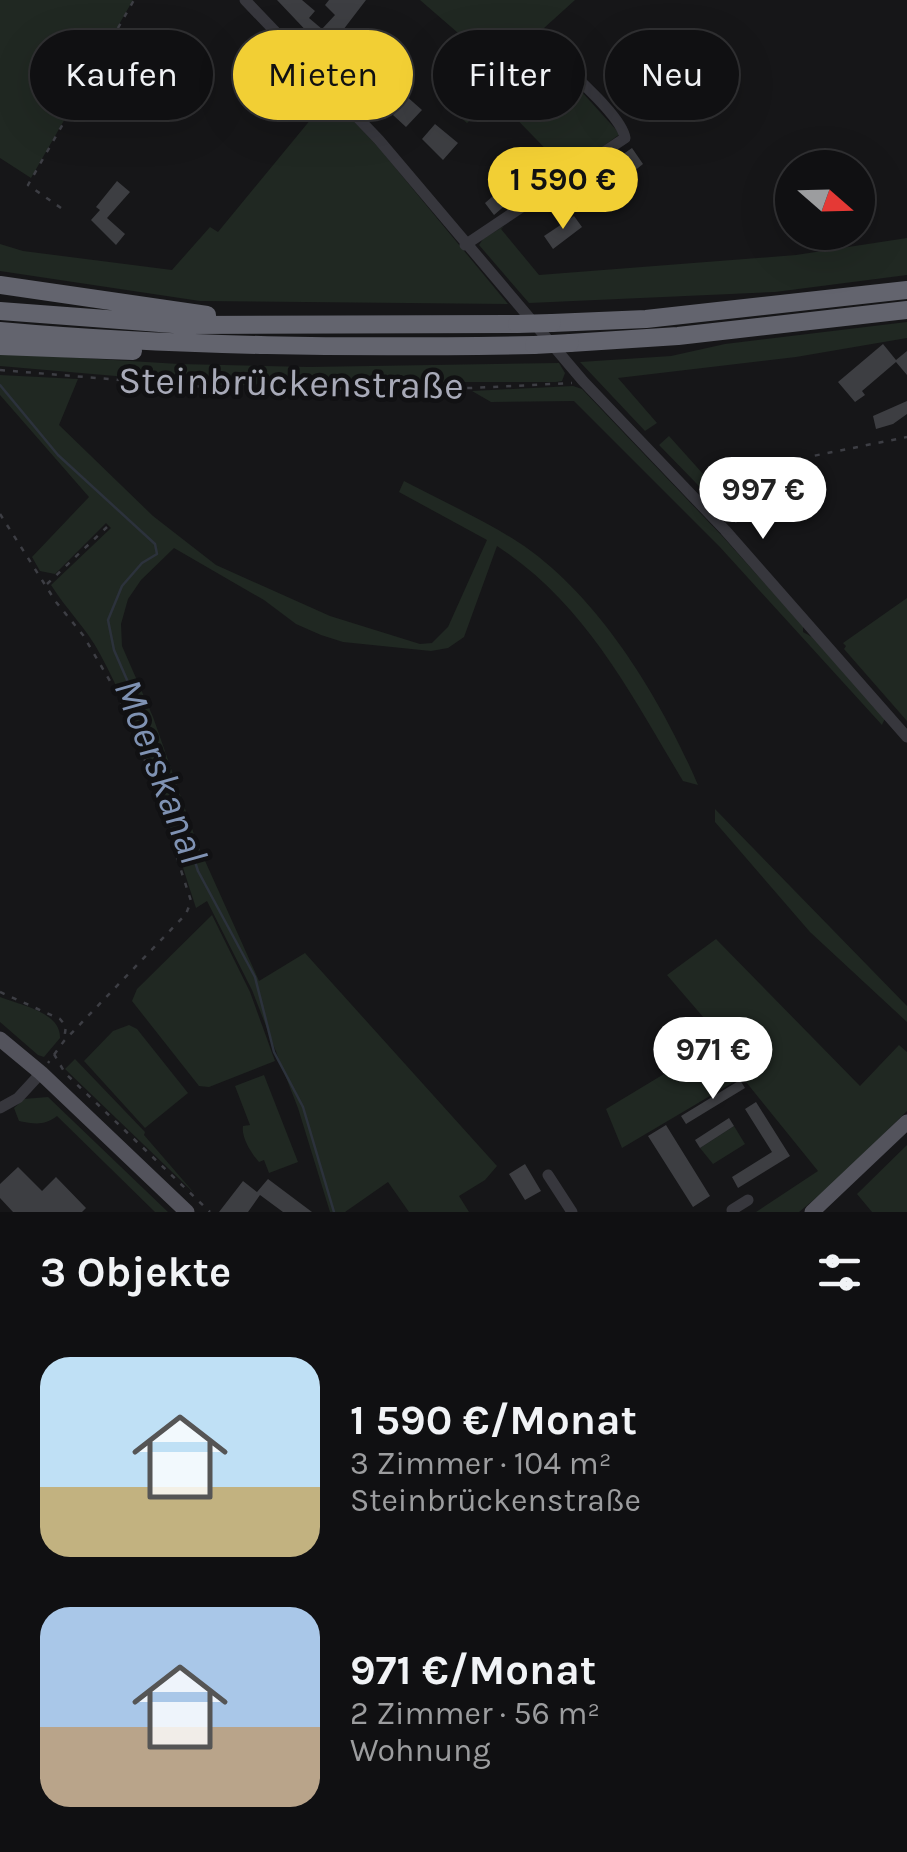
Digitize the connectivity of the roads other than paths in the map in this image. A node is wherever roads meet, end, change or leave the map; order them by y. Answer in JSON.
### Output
{"nodes":[{"id":1,"x":245,"y":0,"type":"edge"},
{"id":2,"x":585,"y":89,"type":"edge"},
{"id":3,"x":465,"y":246,"type":"junction"},
{"id":4,"x":0,"y":288,"type":"edge"},
{"id":5,"x":907,"y":290,"type":"edge"},
{"id":6,"x":907,"y":310,"type":"edge"},
{"id":7,"x":0,"y":311,"type":"edge"},
{"id":8,"x":316,"y":325,"type":"junction"},
{"id":9,"x":0,"y":330,"type":"edge"},
{"id":10,"x":182,"y":344,"type":"junction"},
{"id":11,"x":0,"y":346,"type":"edge"},
{"id":12,"x":907,"y":737,"type":"edge"},
{"id":13,"x":0,"y":1039,"type":"edge"},
{"id":14,"x":40,"y":1073,"type":"junction"},
{"id":15,"x":0,"y":1108,"type":"edge"},
{"id":16,"x":907,"y":1122,"type":"edge"},
{"id":17,"x":548,"y":1176,"type":"dead end"},
{"id":18,"x":748,"y":1200,"type":"dead end"},
{"id":19,"x":732,"y":1210,"type":"edge"},
{"id":20,"x":187,"y":1212,"type":"edge"},
{"id":21,"x":572,"y":1212,"type":"edge"},
{"id":22,"x":812,"y":1212,"type":"edge"}],
"edges":[{"from":1,"to":3,"type":"street"},
{"from":2,"to":3,"type":"street"},
{"from":3,"to":12,"type":"street"},
{"from":4,"to":8,"type":"highway"},
{"from":5,"to":8,"type":"highway","bridge":true},
{"from":6,"to":10,"type":"highway","bridge":true},
{"from":7,"to":8,"type":"highway"},
{"from":9,"to":10,"type":"highway"},
{"from":10,"to":11,"type":"highway"},
{"from":13,"to":14,"type":"main road"},
{"from":14,"to":15,"type":"street"},
{"from":14,"to":20,"type":"main road"},
{"from":16,"to":22,"type":"main road"},
{"from":17,"to":21,"type":"street"},
{"from":18,"to":19,"type":"street"}]}
